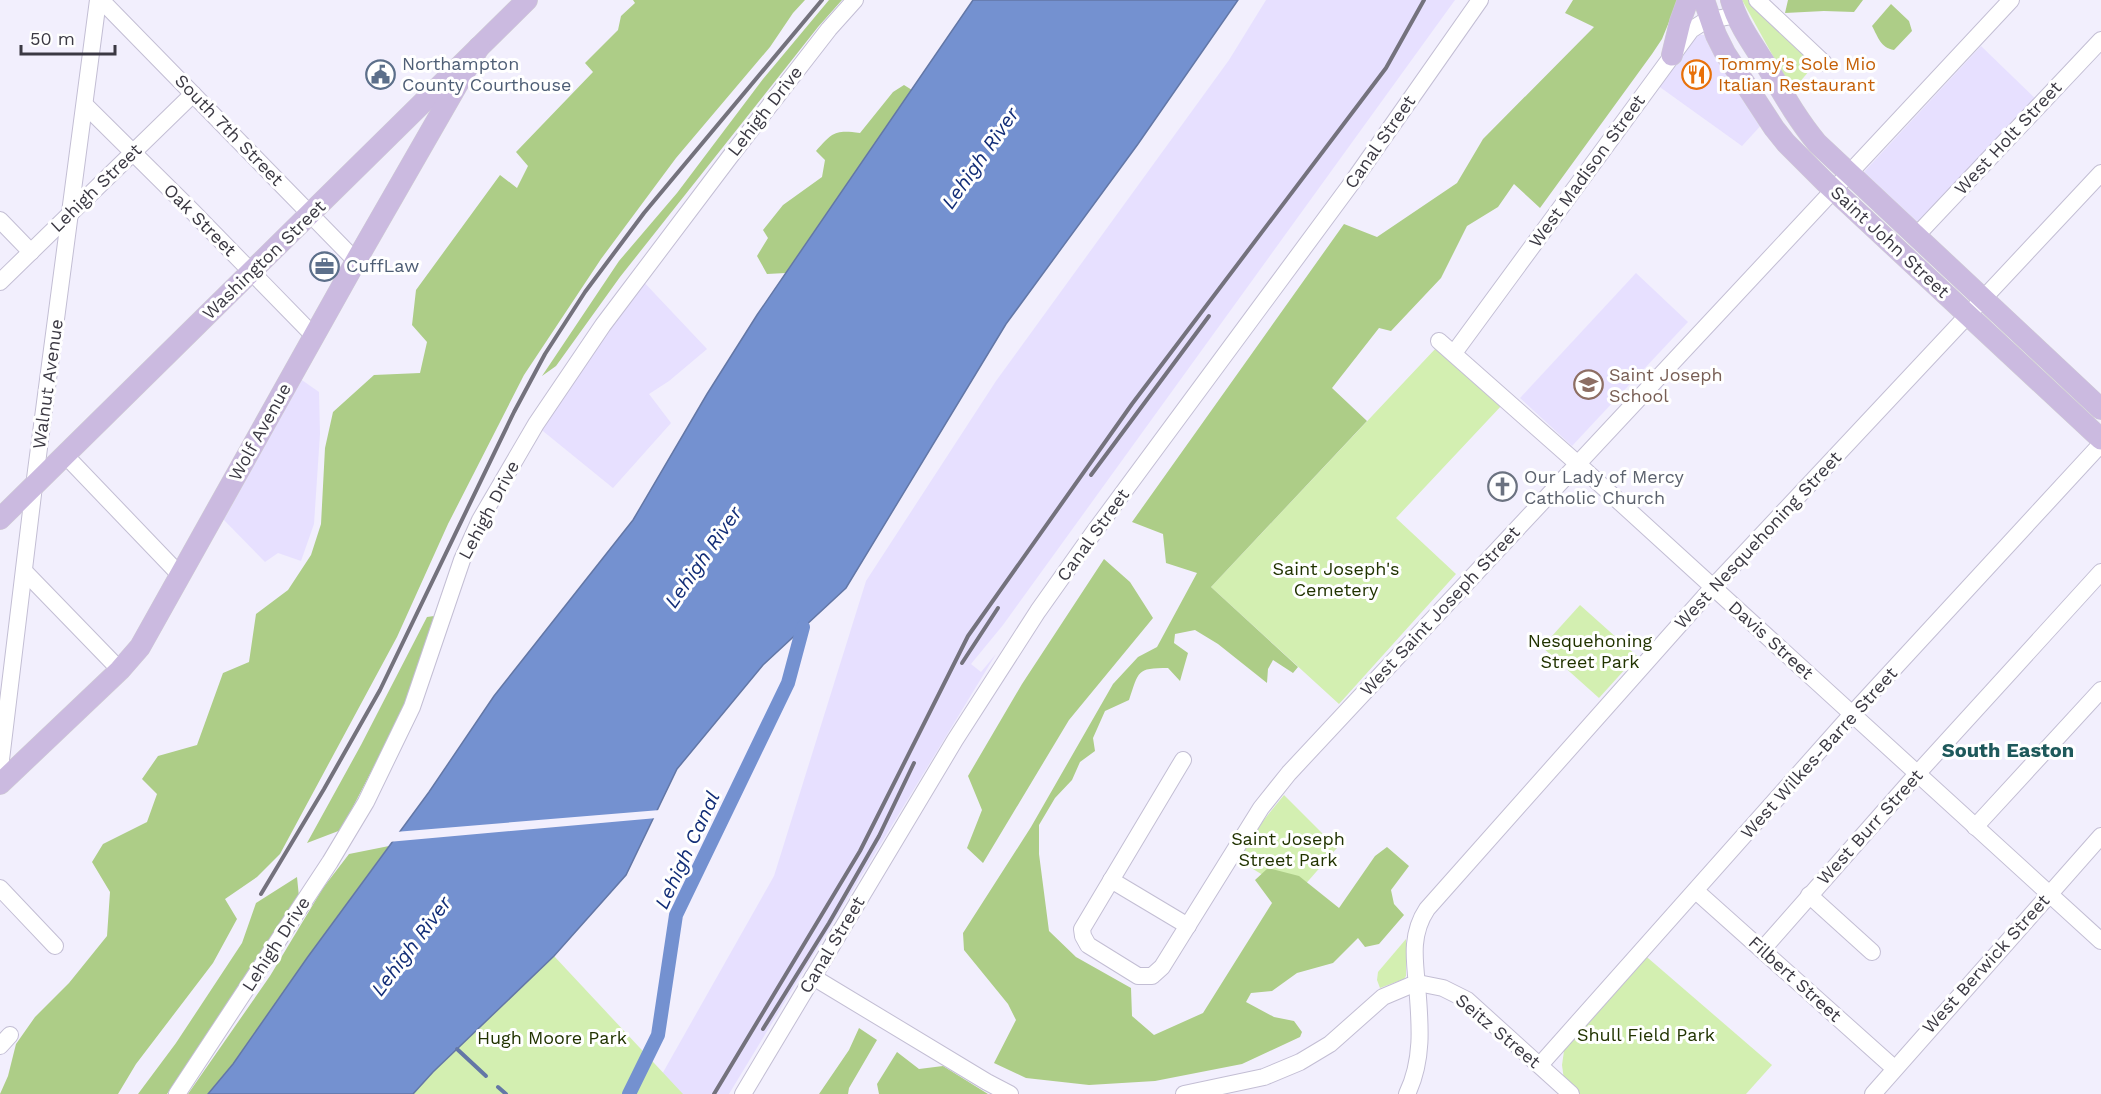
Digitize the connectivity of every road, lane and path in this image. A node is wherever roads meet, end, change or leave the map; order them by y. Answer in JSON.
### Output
{"nodes":[{"id":1,"x":100,"y":0,"type":"edge"},
{"id":2,"x":526,"y":0,"type":"edge"},
{"id":3,"x":855,"y":0,"type":"edge"},
{"id":4,"x":1480,"y":0,"type":"edge"},
{"id":5,"x":1688,"y":0,"type":"edge"},
{"id":6,"x":1756,"y":0,"type":"edge"},
{"id":7,"x":2012,"y":0,"type":"edge"},
{"id":8,"x":1734,"y":8,"type":"edge"},
{"id":9,"x":1706,"y":10,"type":"edge"},
{"id":10,"x":2101,"y":40,"type":"edge"},
{"id":11,"x":479,"y":47,"type":"junction"},
{"id":12,"x":1672,"y":54,"type":"junction"},
{"id":13,"x":1824,"y":63,"type":"dead end"},
{"id":14,"x":194,"y":94,"type":"junction"},
{"id":15,"x":85,"y":105,"type":"junction"},
{"id":16,"x":407,"y":120,"type":"junction"},
{"id":17,"x":424,"y":142,"type":"junction"},
{"id":18,"x":132,"y":153,"type":"junction"},
{"id":19,"x":2101,"y":173,"type":"edge"},
{"id":20,"x":1849,"y":174,"type":"junction"},
{"id":21,"x":1834,"y":190,"type":"junction"},
{"id":22,"x":70,"y":214,"type":"junction"},
{"id":23,"x":310,"y":214,"type":"junction"},
{"id":24,"x":0,"y":220,"type":"edge"},
{"id":25,"x":1916,"y":236,"type":"junction"},
{"id":26,"x":31,"y":252,"type":"junction"},
{"id":27,"x":356,"y":261,"type":"junction"},
{"id":28,"x":252,"y":272,"type":"junction"},
{"id":29,"x":0,"y":282,"type":"edge"},
{"id":30,"x":1984,"y":300,"type":"junction"},
{"id":31,"x":1969,"y":315,"type":"junction"},
{"id":32,"x":314,"y":336,"type":"junction"},
{"id":33,"x":1439,"y":341,"type":"dead end"},
{"id":34,"x":1454,"y":353,"type":"junction"},
{"id":35,"x":2101,"y":409,"type":"edge"},
{"id":36,"x":2101,"y":439,"type":"edge"},
{"id":37,"x":2101,"y":444,"type":"edge"},
{"id":38,"x":65,"y":455,"type":"junction"},
{"id":39,"x":1578,"y":464,"type":"junction"},
{"id":40,"x":34,"y":486,"type":"junction"},
{"id":41,"x":0,"y":519,"type":"edge"},
{"id":42,"x":24,"y":571,"type":"junction"},
{"id":43,"x":2101,"y":572,"type":"edge"},
{"id":44,"x":180,"y":575,"type":"junction"},
{"id":45,"x":1713,"y":587,"type":"junction"},
{"id":46,"x":120,"y":670,"type":"junction"},
{"id":47,"x":2101,"y":690,"type":"edge"},
{"id":48,"x":1852,"y":714,"type":"junction"},
{"id":49,"x":1183,"y":760,"type":"dead end"},
{"id":50,"x":0,"y":768,"type":"edge"},
{"id":51,"x":1917,"y":774,"type":"junction"},
{"id":52,"x":0,"y":784,"type":"edge"},
{"id":53,"x":1975,"y":827,"type":"junction"},
{"id":54,"x":2101,"y":836,"type":"edge"},
{"id":55,"x":1111,"y":880,"type":"junction"},
{"id":56,"x":0,"y":888,"type":"edge"},
{"id":57,"x":1696,"y":891,"type":"junction"},
{"id":58,"x":2049,"y":893,"type":"junction"},
{"id":59,"x":1809,"y":896,"type":"junction"},
{"id":60,"x":1188,"y":926,"type":"junction"},
{"id":61,"x":2101,"y":940,"type":"edge"},
{"id":62,"x":55,"y":946,"type":"dead end"},
{"id":63,"x":1762,"y":950,"type":"junction"},
{"id":64,"x":1872,"y":951,"type":"dead end"},
{"id":65,"x":813,"y":977,"type":"junction"},
{"id":66,"x":1417,"y":985,"type":"junction"},
{"id":67,"x":1540,"y":1065,"type":"junction"},
{"id":68,"x":1894,"y":1068,"type":"junction"},
{"id":69,"x":177,"y":1094,"type":"edge"},
{"id":70,"x":743,"y":1094,"type":"edge"},
{"id":71,"x":1010,"y":1094,"type":"edge"},
{"id":72,"x":1184,"y":1094,"type":"edge"},
{"id":73,"x":1407,"y":1094,"type":"edge"},
{"id":74,"x":1571,"y":1094,"type":"edge"},
{"id":75,"x":1873,"y":1094,"type":"edge"}],
"edges":[{"from":1,"to":14,"type":"street","name":"South 7th Street"},
{"from":1,"to":15,"type":"street","name":"Walnut Avenue"},
{"from":2,"to":11,"type":"main road","name":"Washington Street"},
{"from":3,"to":69,"type":"street","name":"Lehigh Drive"},
{"from":4,"to":65,"type":"street","name":"Canal Street"},
{"from":5,"to":12,"type":"main road"},
{"from":6,"to":13,"type":"street"},
{"from":7,"to":20,"type":"street","name":"West Saint Joseph Street"},
{"from":8,"to":9,"type":"street","name":"West Madison Street"},
{"from":8,"to":20,"type":"main road","name":"Saint John Street"},
{"from":9,"to":12,"type":"street","name":"West Madison Street"},
{"from":9,"to":21,"type":"main road","name":"Saint John Street"},
{"from":10,"to":25,"type":"street","name":"West Holt Street"},
{"from":11,"to":16,"type":"main road","name":"Washington Street"},
{"from":11,"to":17,"type":"main road","name":"Wolf Avenue"},
{"from":12,"to":34,"type":"street","name":"West Madison Street"},
{"from":14,"to":18,"type":"street","name":"Lehigh Street"},
{"from":14,"to":23,"type":"street","name":"South 7th Street"},
{"from":15,"to":18,"type":"street","name":"Oak Street"},
{"from":15,"to":22,"type":"street","name":"Walnut Avenue"},
{"from":16,"to":17,"type":"main road"},
{"from":16,"to":23,"type":"main road","name":"Washington Street"},
{"from":17,"to":27,"type":"main road","name":"Wolf Avenue"},
{"from":18,"to":22,"type":"street","name":"Lehigh Street"},
{"from":18,"to":28,"type":"street","name":"Oak Street"},
{"from":19,"to":30,"type":"street","name":"West Nesquehoning Street"},
{"from":20,"to":21,"type":"street","name":"West Saint Joseph Street"},
{"from":20,"to":25,"type":"main road","name":"Saint John Street"},
{"from":21,"to":31,"type":"main road","name":"Saint John Street"},
{"from":21,"to":39,"type":"street","name":"West Saint Joseph Street"},
{"from":22,"to":26,"type":"street","name":"Lehigh Street"},
{"from":22,"to":40,"type":"street","name":"Walnut Avenue"},
{"from":23,"to":27,"type":"street","name":"South 7th Street"},
{"from":23,"to":28,"type":"main road","name":"Washington Street"},
{"from":24,"to":26,"type":"street"},
{"from":25,"to":30,"type":"main road","name":"Saint John Street"},
{"from":26,"to":29,"type":"street","name":"Lehigh Street"},
{"from":27,"to":32,"type":"main road","name":"Wolf Avenue"},
{"from":28,"to":32,"type":"street","name":"Oak Street"},
{"from":28,"to":38,"type":"main road","name":"Washington Street"},
{"from":30,"to":31,"type":"street","name":"West Nesquehoning Street"},
{"from":30,"to":35,"type":"main road","name":"Saint John Street"},
{"from":31,"to":36,"type":"main road","name":"Saint John Street"},
{"from":31,"to":45,"type":"street","name":"West Nesquehoning Street"},
{"from":32,"to":44,"type":"main road","name":"Wolf Avenue"},
{"from":33,"to":34,"type":"street","name":"Davis Street"},
{"from":34,"to":39,"type":"street","name":"Davis Street"},
{"from":37,"to":48,"type":"street","name":"West Wilkes-Barre Street"},
{"from":38,"to":40,"type":"main road","name":"Washington Street"},
{"from":38,"to":44,"type":"street"},
{"from":39,"to":45,"type":"street","name":"Davis Street"},
{"from":39,"to":60,"type":"street","name":"West Saint Joseph Street"},
{"from":40,"to":41,"type":"main road","name":"Washington Street"},
{"from":40,"to":42,"type":"street","name":"Walnut Avenue"},
{"from":42,"to":46,"type":"street"},
{"from":42,"to":50,"type":"street","name":"Walnut Avenue"},
{"from":43,"to":51,"type":"street","name":"West Burr Street"},
{"from":44,"to":46,"type":"main road","name":"Wolf Avenue"},
{"from":45,"to":48,"type":"street","name":"Davis Street"},
{"from":45,"to":66,"type":"street","name":"West Nesquehoning Street"},
{"from":46,"to":52,"type":"main road","name":"Wolf Avenue"},
{"from":47,"to":53,"type":"street"},
{"from":48,"to":51,"type":"street","name":"Davis Street"},
{"from":48,"to":57,"type":"street","name":"West Wilkes-Barre Street"},
{"from":49,"to":55,"type":"street"},
{"from":51,"to":53,"type":"street","name":"Davis Street"},
{"from":51,"to":59,"type":"street","name":"West Burr Street"},
{"from":53,"to":58,"type":"street","name":"Davis Street"},
{"from":54,"to":58,"type":"street","name":"West Berwick Street"},
{"from":55,"to":60,"type":"street"},
{"from":55,"to":60,"type":"street","name":"West Saint Joseph Street"},
{"from":56,"to":62,"type":"street"},
{"from":57,"to":63,"type":"street","name":"Filbert Street"},
{"from":57,"to":67,"type":"street","name":"West Wilkes-Barre Street"},
{"from":58,"to":61,"type":"street","name":"Davis Street"},
{"from":58,"to":68,"type":"street","name":"West Berwick Street"},
{"from":59,"to":63,"type":"street","name":"West Burr Street"},
{"from":59,"to":64,"type":"street"},
{"from":63,"to":68,"type":"street","name":"Filbert Street"},
{"from":65,"to":70,"type":"street","name":"Canal Street"},
{"from":65,"to":71,"type":"street"},
{"from":66,"to":67,"type":"street","name":"Seitz Street"},
{"from":66,"to":72,"type":"street"},
{"from":66,"to":73,"type":"street","name":"West Nesquehoning Street"},
{"from":67,"to":74,"type":"street","name":"Seitz Street"},
{"from":68,"to":75,"type":"street","name":"West Berwick Street"}]}
